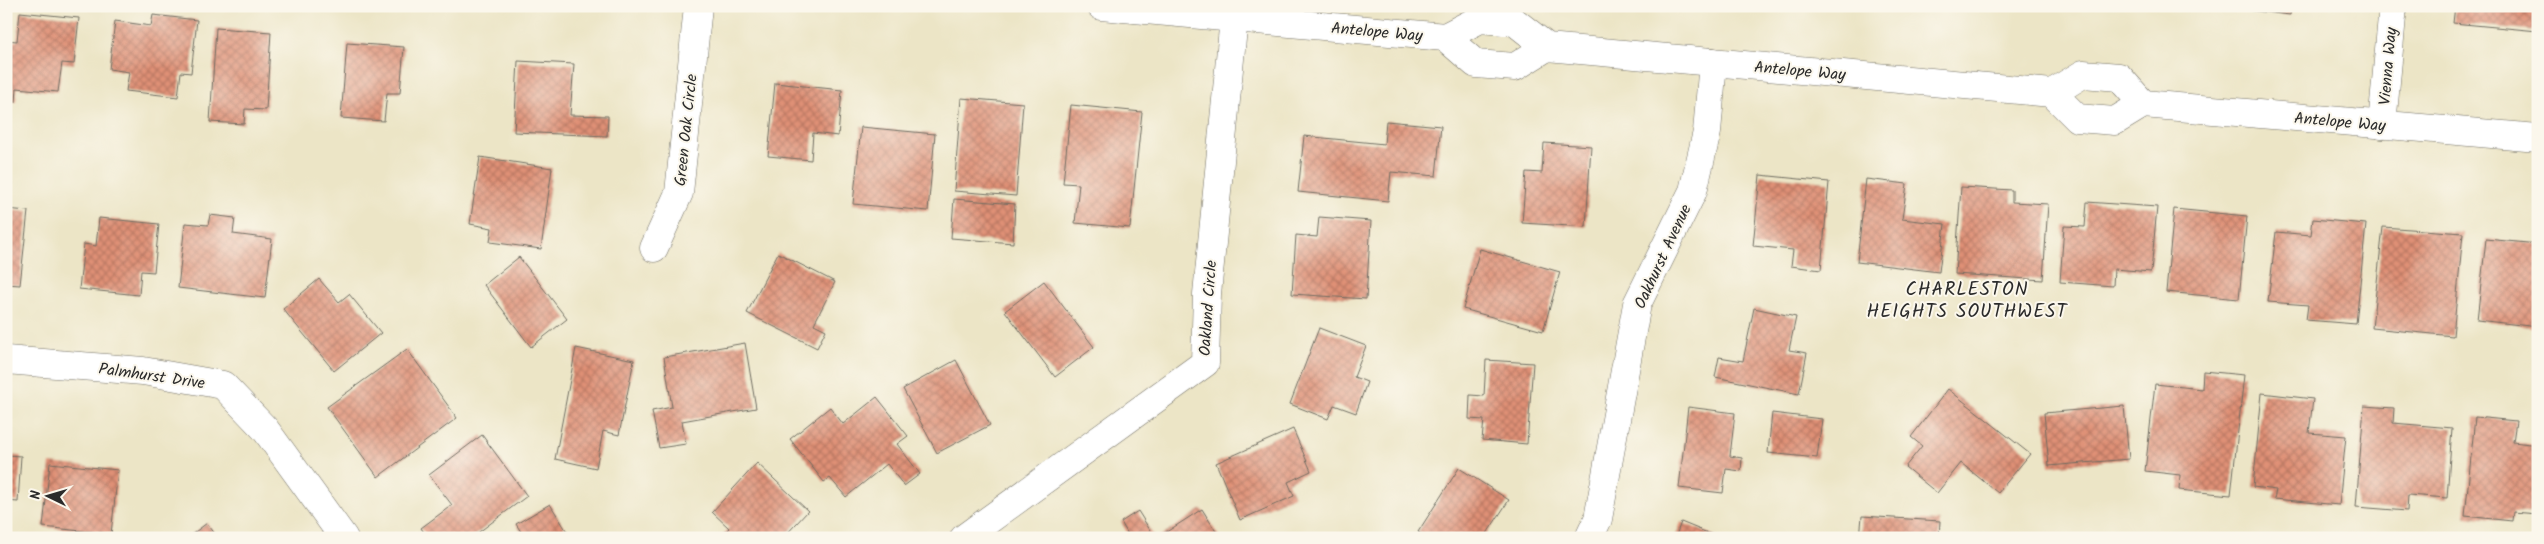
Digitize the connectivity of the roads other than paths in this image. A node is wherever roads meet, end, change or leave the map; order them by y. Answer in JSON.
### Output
{"nodes":[{"id":1,"x":698,"y":6,"type":"edge"},
{"id":2,"x":1101,"y":6,"type":"edge"},
{"id":3,"x":2393,"y":6,"type":"edge"},
{"id":4,"x":1234,"y":18,"type":"junction"},
{"id":5,"x":1445,"y":37,"type":"junction"},
{"id":6,"x":1547,"y":47,"type":"junction"},
{"id":7,"x":1713,"y":62,"type":"junction"},
{"id":8,"x":2052,"y":93,"type":"junction"},
{"id":9,"x":2143,"y":104,"type":"junction"},
{"id":10,"x":2382,"y":125,"type":"junction"},
{"id":11,"x":2538,"y":138,"type":"edge"},
{"id":12,"x":654,"y":248,"type":"dead end"},
{"id":13,"x":6,"y":360,"type":"edge"},
{"id":14,"x":344,"y":538,"type":"edge"},
{"id":15,"x":964,"y":538,"type":"edge"},
{"id":16,"x":1589,"y":538,"type":"edge"}],
"edges":[{"from":1,"to":12,"type":"street","name":"Green Oak Circle"},
{"from":2,"to":4,"type":"street","name":"Antelope Way"},
{"from":3,"to":10,"type":"street","name":"Vienna Way"},
{"from":4,"to":5,"type":"street","name":"Antelope Way"},
{"from":4,"to":15,"type":"street","name":"Oakland Circle"},
{"from":5,"to":6,"type":"street","name":"Antelope Way"},
{"from":5,"to":6,"type":"street","name":"Antelope Way"},
{"from":6,"to":7,"type":"street","name":"Antelope Way"},
{"from":7,"to":8,"type":"street","name":"Antelope Way"},
{"from":7,"to":16,"type":"street","name":"Oakhurst Avenue"},
{"from":8,"to":9,"type":"street"},
{"from":8,"to":9,"type":"street"},
{"from":9,"to":10,"type":"street","name":"Antelope Way"},
{"from":10,"to":11,"type":"street","name":"Antelope Way"},
{"from":13,"to":14,"type":"street","name":"Palmhurst Drive"}]}
